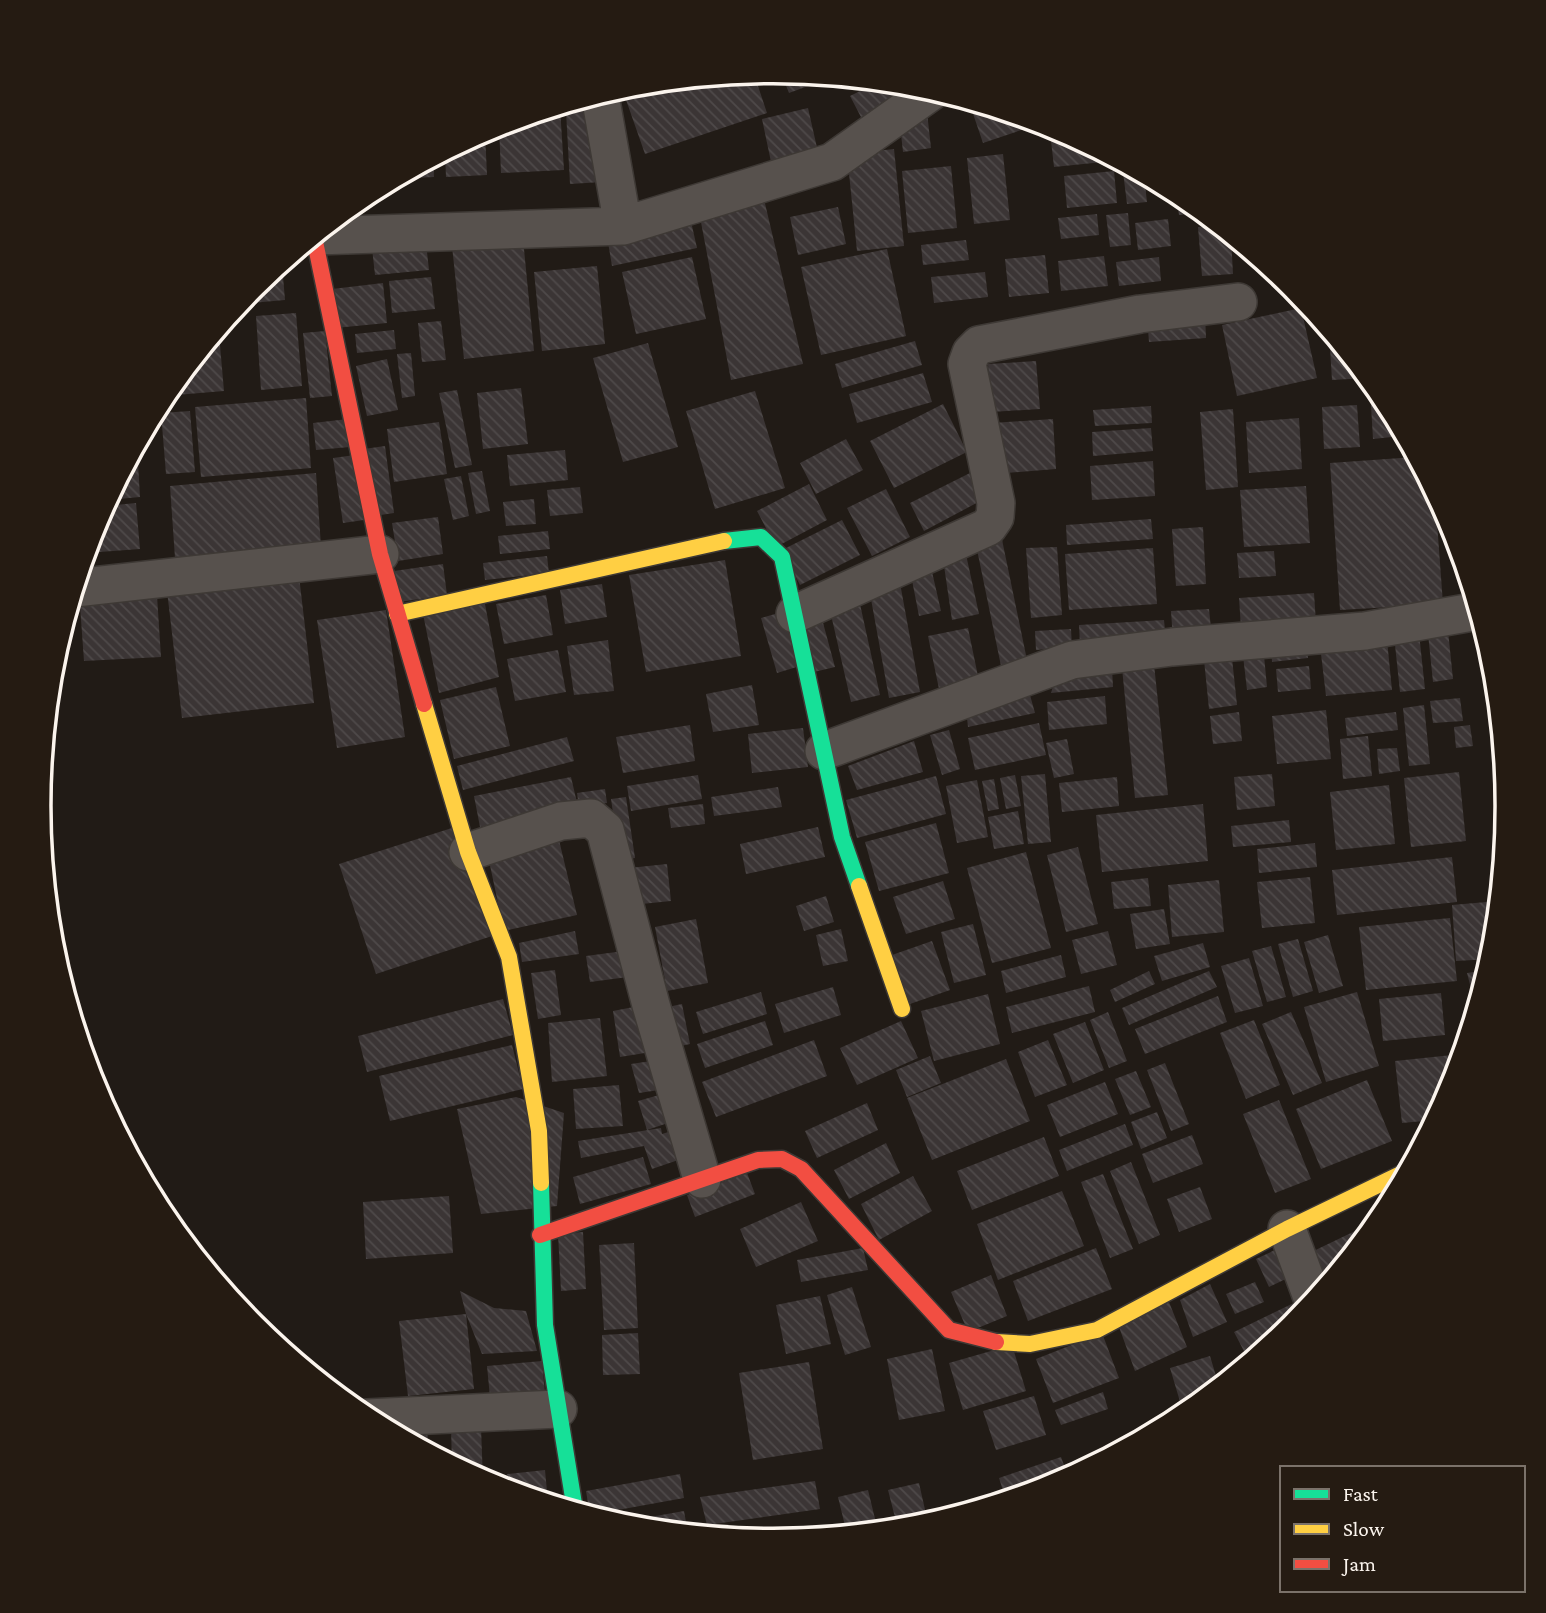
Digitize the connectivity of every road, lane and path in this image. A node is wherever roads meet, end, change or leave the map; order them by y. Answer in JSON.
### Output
{"nodes":[{"id":1,"x":920,"y":99,"type":"edge"},
{"id":2,"x":602,"y":105,"type":"edge"},
{"id":3,"x":623,"y":226,"type":"junction"},
{"id":4,"x":331,"y":235,"type":"edge"},
{"id":5,"x":317,"y":247,"type":"edge"},
{"id":6,"x":1238,"y":302,"type":"dead end"},
{"id":7,"x":380,"y":554,"type":"junction"},
{"id":8,"x":85,"y":587,"type":"edge"},
{"id":9,"x":1469,"y":613,"type":"edge"},
{"id":10,"x":397,"y":614,"type":"junction"},
{"id":11,"x":795,"y":614,"type":"junction"},
{"id":12,"x":824,"y":751,"type":"junction"},
{"id":13,"x":468,"y":852,"type":"junction"},
{"id":14,"x":902,"y":1009,"type":"dead end"},
{"id":15,"x":1392,"y":1178,"type":"edge"},
{"id":16,"x":702,"y":1179,"type":"junction"},
{"id":17,"x":1287,"y":1229,"type":"junction"},
{"id":18,"x":541,"y":1235,"type":"junction"},
{"id":19,"x":1309,"y":1290,"type":"edge"},
{"id":20,"x":558,"y":1409,"type":"junction"},
{"id":21,"x":388,"y":1417,"type":"edge"},
{"id":22,"x":573,"y":1500,"type":"edge"}],
"edges":[{"from":1,"to":3,"type":"street"},
{"from":2,"to":3,"type":"street"},
{"from":3,"to":4,"type":"street"},
{"from":5,"to":7,"type":"street"},
{"from":6,"to":11,"type":"street"},
{"from":7,"to":8,"type":"street"},
{"from":7,"to":10,"type":"street"},
{"from":9,"to":12,"type":"street"},
{"from":10,"to":11,"type":"street"},
{"from":10,"to":13,"type":"street"},
{"from":11,"to":12,"type":"street"},
{"from":12,"to":14,"type":"street"},
{"from":13,"to":16,"type":"street"},
{"from":13,"to":18,"type":"street"},
{"from":15,"to":17,"type":"street"},
{"from":16,"to":17,"type":"street"},
{"from":16,"to":18,"type":"street"},
{"from":17,"to":19,"type":"street"},
{"from":18,"to":20,"type":"street"},
{"from":20,"to":21,"type":"street"},
{"from":20,"to":22,"type":"street"}]}
